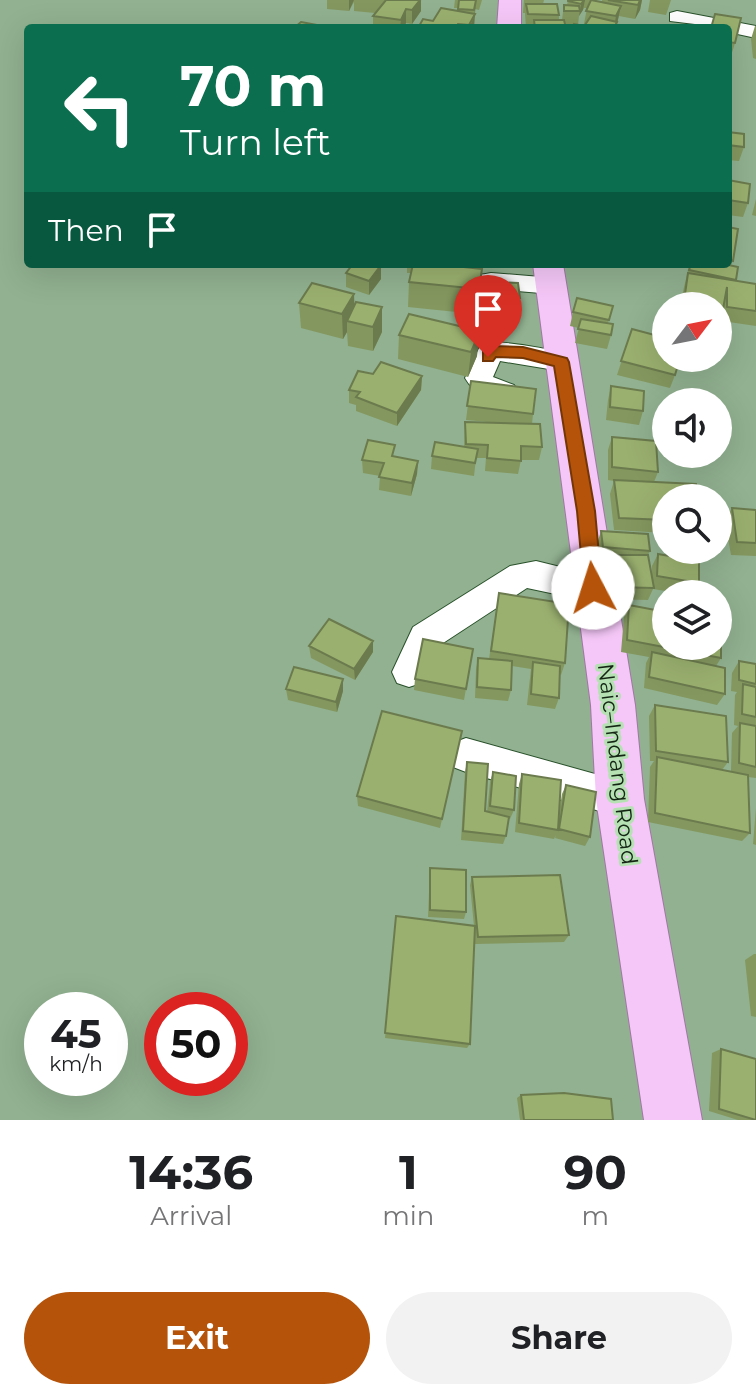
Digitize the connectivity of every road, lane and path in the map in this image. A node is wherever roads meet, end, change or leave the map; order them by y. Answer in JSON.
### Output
{"nodes":[{"id":1,"x":510,"y":0,"type":"edge"},
{"id":2,"x":677,"y":17,"type":"dead end"},
{"id":3,"x":509,"y":24,"type":"edge"},
{"id":4,"x":714,"y":24,"type":"edge"},
{"id":5,"x":732,"y":27,"type":"edge"},
{"id":6,"x":756,"y":32,"type":"edge"},
{"id":7,"x":551,"y":275,"type":"edge"},
{"id":8,"x":446,"y":285,"type":"edge"},
{"id":9,"x":561,"y":362,"type":"junction"},
{"id":10,"x":504,"y":392,"type":"edge"},
{"id":11,"x":593,"y":588,"type":"junction"},
{"id":12,"x":409,"y":672,"type":"dead end"},
{"id":13,"x":466,"y":755,"type":"dead end"},
{"id":14,"x":620,"y":799,"type":"junction"},
{"id":15,"x":673,"y":1120,"type":"edge"}],
"edges":[{"from":1,"to":3,"type":"main road"},
{"from":2,"to":4,"type":"street"},
{"from":5,"to":6,"type":"street"},
{"from":7,"to":8,"type":"street"},
{"from":7,"to":9,"type":"main road","name":"Naic–Indang Road"},
{"from":9,"to":10,"type":"street"},
{"from":9,"to":11,"type":"main road","name":"Naic–Indang Road"},
{"from":11,"to":12,"type":"street"},
{"from":11,"to":14,"type":"main road","name":"Naic–Indang Road"},
{"from":13,"to":14,"type":"street"},
{"from":14,"to":15,"type":"main road","name":"Naic–Indang Road"}]}
